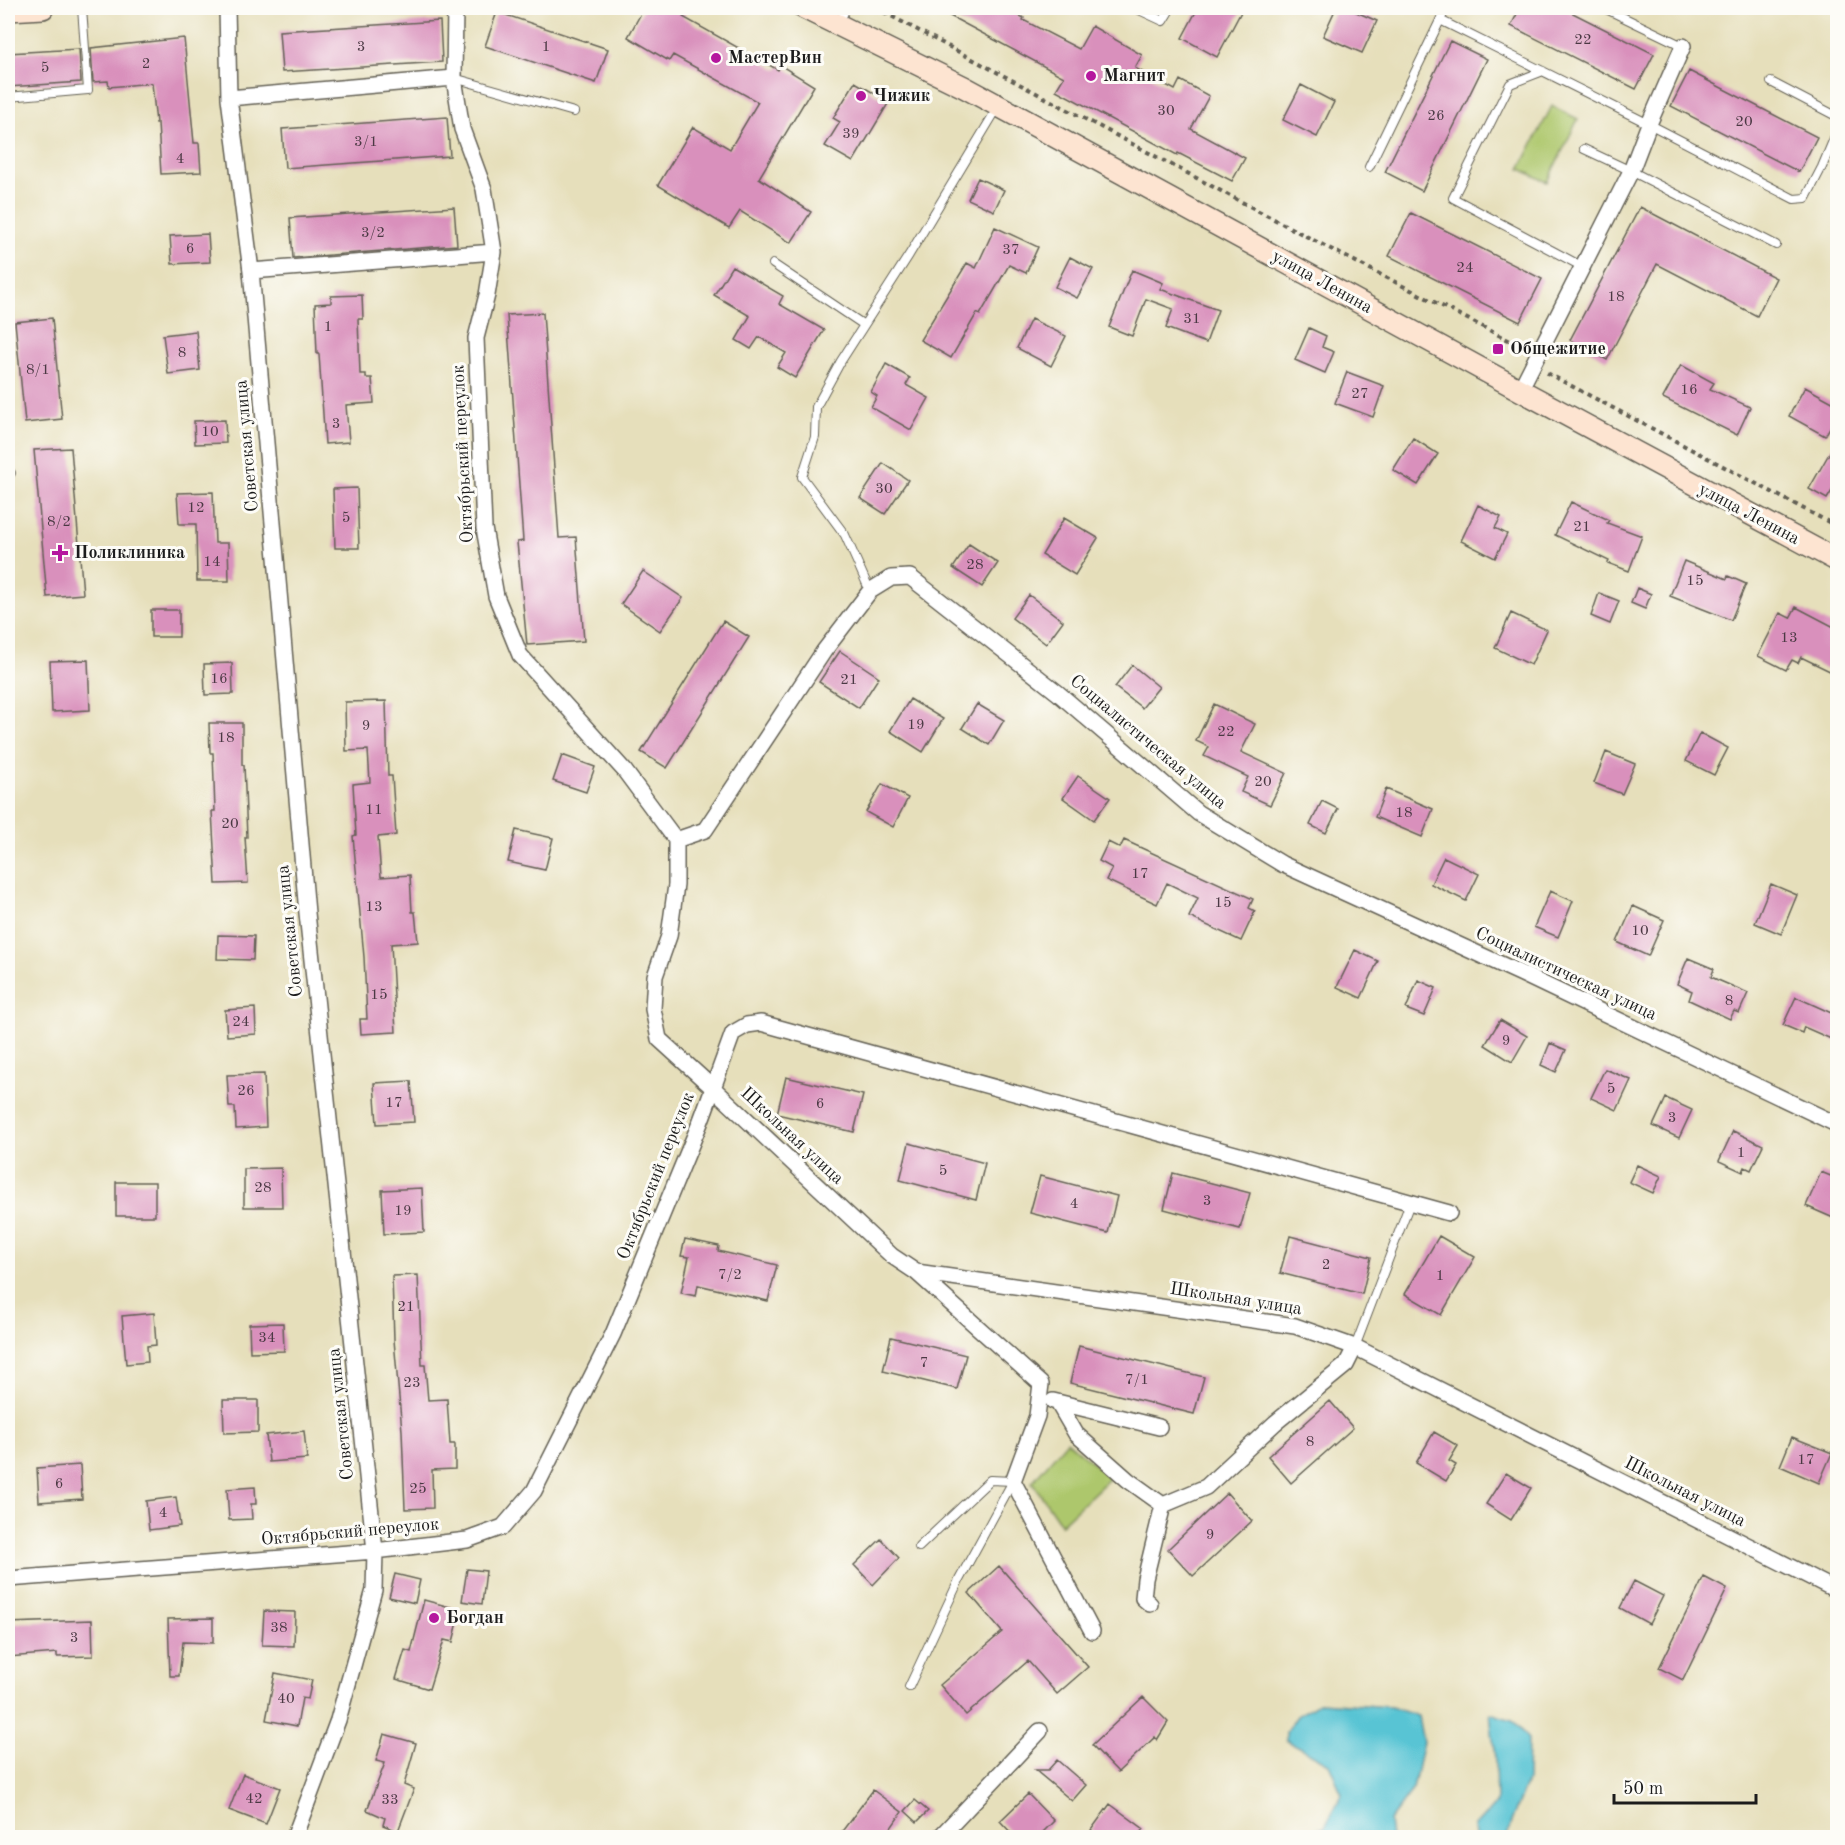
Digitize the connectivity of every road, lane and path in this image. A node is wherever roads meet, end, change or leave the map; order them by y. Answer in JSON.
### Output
{"nodes":[{"id":1,"x":43,"y":8,"type":"edge"},
{"id":2,"x":82,"y":8,"type":"edge"},
{"id":3,"x":226,"y":8,"type":"edge"},
{"id":4,"x":454,"y":8,"type":"edge"},
{"id":5,"x":804,"y":8,"type":"edge"},
{"id":6,"x":876,"y":8,"type":"edge"},
{"id":7,"x":1135,"y":8,"type":"edge"},
{"id":8,"x":1171,"y":8,"type":"edge"},
{"id":9,"x":1446,"y":8,"type":"edge"},
{"id":10,"x":1604,"y":8,"type":"edge"},
{"id":11,"x":8,"y":10,"type":"edge"},
{"id":12,"x":842,"y":16,"type":"edge"},
{"id":13,"x":1440,"y":20,"type":"junction"},
{"id":14,"x":1683,"y":46,"type":"joint"},
{"id":15,"x":1543,"y":71,"type":"junction"},
{"id":16,"x":454,"y":78,"type":"junction"},
{"id":17,"x":1771,"y":82,"type":"dead end"},
{"id":18,"x":8,"y":97,"type":"edge"},
{"id":19,"x":229,"y":98,"type":"junction"},
{"id":20,"x":999,"y":105,"type":"junction"},
{"id":21,"x":574,"y":112,"type":"dead end"},
{"id":22,"x":1838,"y":117,"type":"edge"},
{"id":23,"x":1649,"y":124,"type":"junction"},
{"id":24,"x":1838,"y":129,"type":"edge"},
{"id":25,"x":1584,"y":149,"type":"dead end"},
{"id":26,"x":1369,"y":167,"type":"dead end"},
{"id":27,"x":1631,"y":171,"type":"junction"},
{"id":28,"x":1776,"y":245,"type":"dead end"},
{"id":29,"x":494,"y":252,"type":"junction"},
{"id":30,"x":773,"y":264,"type":"dead end"},
{"id":31,"x":1583,"y":267,"type":"junction"},
{"id":32,"x":251,"y":271,"type":"junction"},
{"id":33,"x":864,"y":325,"type":"junction"},
{"id":34,"x":1535,"y":361,"type":"junction"},
{"id":35,"x":1520,"y":390,"type":"junction"},
{"id":36,"x":1838,"y":528,"type":"edge"},
{"id":37,"x":1838,"y":561,"type":"edge"},
{"id":38,"x":870,"y":591,"type":"junction"},
{"id":39,"x":676,"y":840,"type":"junction"},
{"id":40,"x":713,"y":1088,"type":"junction"},
{"id":41,"x":1838,"y":1125,"type":"edge"},
{"id":42,"x":1410,"y":1203,"type":"junction"},
{"id":43,"x":1449,"y":1213,"type":"dead end"},
{"id":44,"x":916,"y":1272,"type":"junction"},
{"id":45,"x":1355,"y":1347,"type":"junction"},
{"id":46,"x":1040,"y":1395,"type":"junction"},
{"id":47,"x":1058,"y":1403,"type":"junction"},
{"id":48,"x":1159,"y":1427,"type":"dead end"},
{"id":49,"x":1013,"y":1481,"type":"junction"},
{"id":50,"x":1162,"y":1505,"type":"junction"},
{"id":51,"x":919,"y":1547,"type":"dead end"},
{"id":52,"x":375,"y":1551,"type":"junction"},
{"id":53,"x":8,"y":1579,"type":"edge"},
{"id":54,"x":1838,"y":1591,"type":"edge"},
{"id":55,"x":1150,"y":1604,"type":"dead end"},
{"id":56,"x":1092,"y":1631,"type":"dead end"},
{"id":57,"x":909,"y":1687,"type":"dead end"},
{"id":58,"x":1040,"y":1731,"type":"dead end"},
{"id":59,"x":294,"y":1838,"type":"edge"},
{"id":60,"x":939,"y":1838,"type":"edge"}],
"edges":[{"from":1,"to":11,"type":"main road"},
{"from":2,"to":18,"type":"lane"},
{"from":3,"to":19,"type":"street","name":"Советская улица"},
{"from":4,"to":16,"type":"street","name":"Октябрьский переулок"},
{"from":5,"to":12,"type":"main road","name":"улица Ленина"},
{"from":6,"to":34,"type":"path"},
{"from":7,"to":8,"type":"lane"},
{"from":9,"to":13,"type":"lane"},
{"from":10,"to":14,"type":"lane"},
{"from":12,"to":20,"type":"main road","name":"улица Ленина"},
{"from":13,"to":15,"type":"lane"},
{"from":13,"to":26,"type":"lane"},
{"from":14,"to":23,"type":"street"},
{"from":15,"to":23,"type":"lane"},
{"from":15,"to":31,"type":"lane"},
{"from":16,"to":19,"type":"street"},
{"from":16,"to":21,"type":"lane"},
{"from":16,"to":29,"type":"street","name":"Октябрьский переулок"},
{"from":17,"to":22,"type":"lane"},
{"from":19,"to":32,"type":"street","name":"Советская улица"},
{"from":20,"to":33,"type":"lane"},
{"from":20,"to":35,"type":"main road","name":"улица Ленина"},
{"from":23,"to":24,"type":"lane"},
{"from":23,"to":27,"type":"street"},
{"from":25,"to":27,"type":"lane"},
{"from":27,"to":28,"type":"lane"},
{"from":27,"to":31,"type":"street"},
{"from":29,"to":32,"type":"street"},
{"from":29,"to":39,"type":"street","name":"Октябрьский переулок"},
{"from":30,"to":33,"type":"lane"},
{"from":31,"to":34,"type":"street"},
{"from":32,"to":52,"type":"street","name":"Советская улица"},
{"from":33,"to":38,"type":"lane"},
{"from":34,"to":35,"type":"street"},
{"from":34,"to":36,"type":"path"},
{"from":35,"to":37,"type":"main road","name":"улица Ленина"},
{"from":38,"to":39,"type":"street","name":"Социалистическая улица"},
{"from":38,"to":41,"type":"street","name":"Социалистическая улица"},
{"from":39,"to":40,"type":"street","name":"Октябрьский переулок"},
{"from":40,"to":42,"type":"street"},
{"from":40,"to":44,"type":"street","name":"Школьная улица"},
{"from":40,"to":52,"type":"street","name":"Октябрьский переулок"},
{"from":42,"to":43,"type":"street"},
{"from":42,"to":45,"type":"lane"},
{"from":44,"to":45,"type":"street","name":"Школьная улица"},
{"from":44,"to":46,"type":"street"},
{"from":45,"to":50,"type":"street"},
{"from":45,"to":54,"type":"street","name":"Школьная улица"},
{"from":46,"to":47,"type":"street"},
{"from":46,"to":49,"type":"street"},
{"from":47,"to":48,"type":"street"},
{"from":47,"to":50,"type":"street"},
{"from":49,"to":51,"type":"lane"},
{"from":49,"to":56,"type":"street"},
{"from":49,"to":57,"type":"lane"},
{"from":50,"to":55,"type":"street"},
{"from":52,"to":53,"type":"street","name":"Октябрьский переулок"},
{"from":52,"to":59,"type":"street","name":"Советская улица"},
{"from":58,"to":60,"type":"street"}]}
